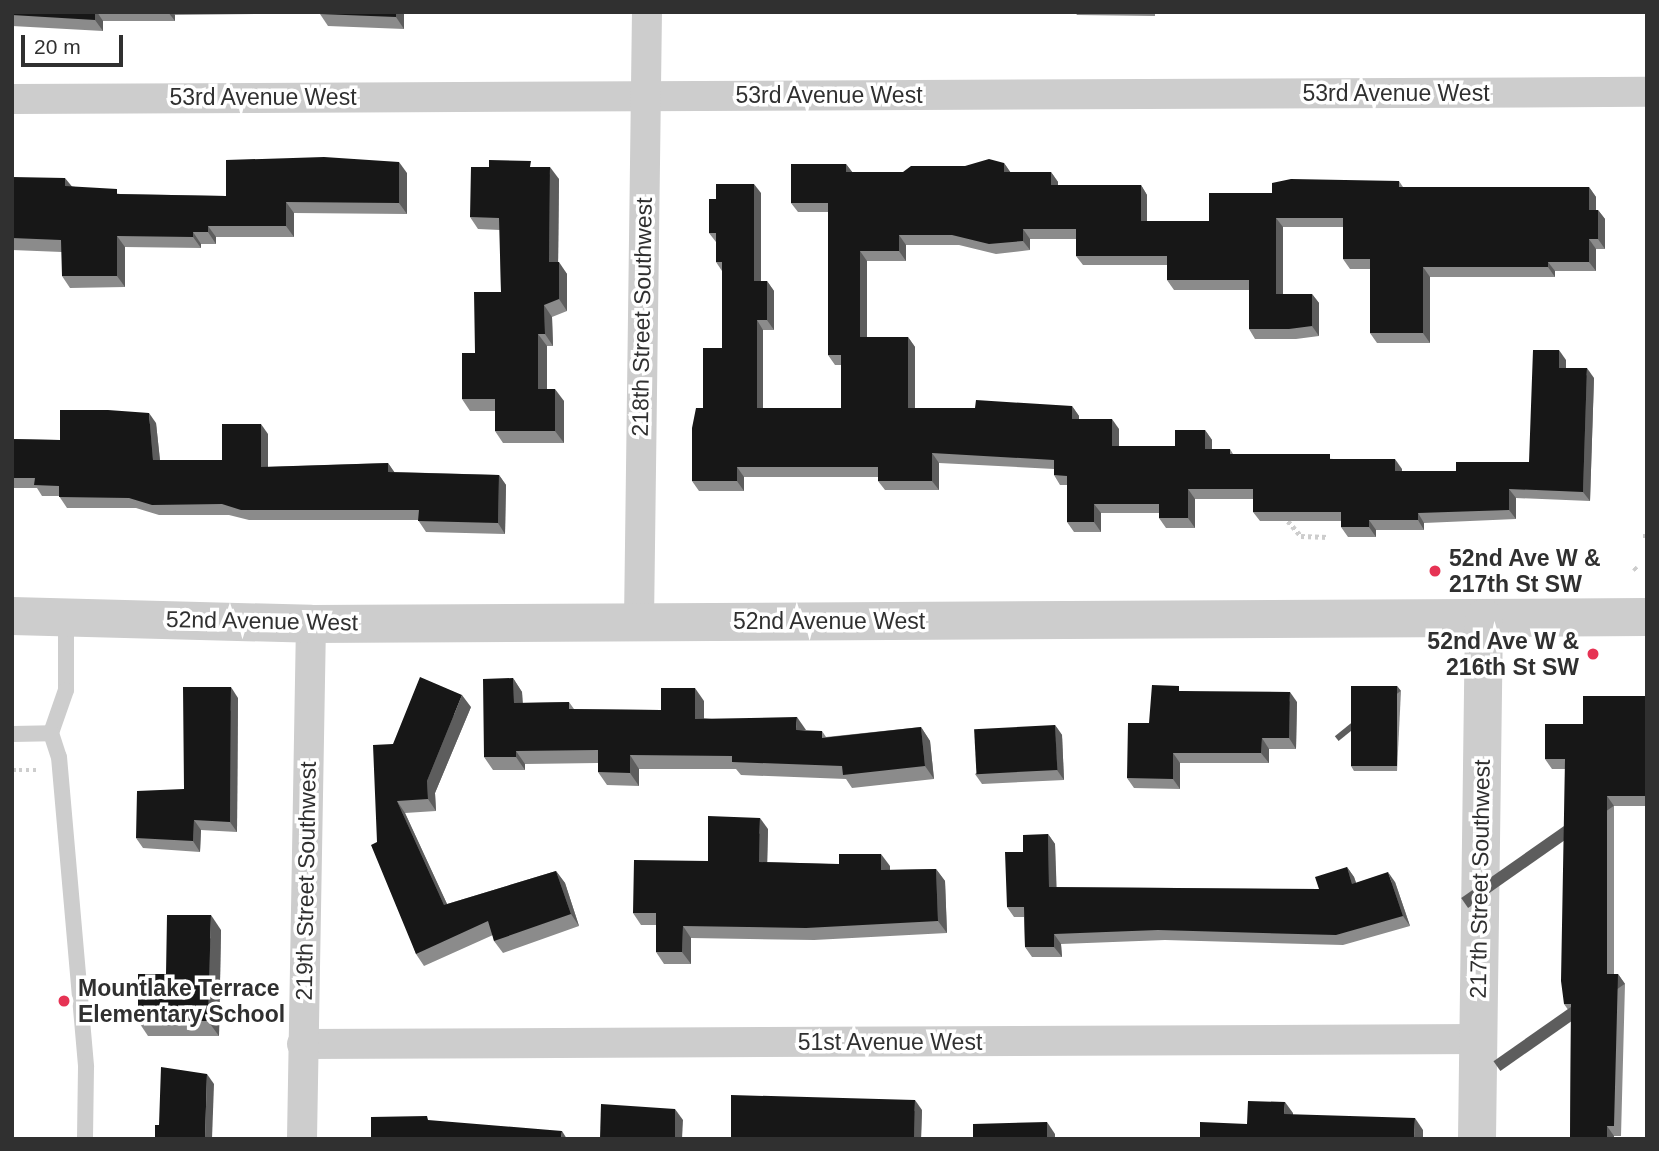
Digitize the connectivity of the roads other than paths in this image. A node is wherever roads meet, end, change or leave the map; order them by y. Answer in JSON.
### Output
{"nodes":[{"id":1,"x":647,"y":12,"type":"edge"},
{"id":2,"x":1647,"y":92,"type":"edge"},
{"id":3,"x":646,"y":95,"type":"junction"},
{"id":4,"x":12,"y":99,"type":"edge"},
{"id":5,"x":12,"y":616,"type":"edge"},
{"id":6,"x":66,"y":616,"type":"junction"},
{"id":7,"x":1647,"y":617,"type":"edge"},
{"id":8,"x":1484,"y":618,"type":"junction"},
{"id":9,"x":639,"y":622,"type":"junction"},
{"id":10,"x":311,"y":624,"type":"junction"},
{"id":11,"x":51,"y":733,"type":"junction"},
{"id":12,"x":12,"y":734,"type":"edge"},
{"id":13,"x":1478,"y":1040,"type":"junction"},
{"id":14,"x":302,"y":1044,"type":"junction"},
{"id":15,"x":85,"y":1139,"type":"edge"},
{"id":16,"x":302,"y":1139,"type":"edge"},
{"id":17,"x":1477,"y":1139,"type":"edge"}],
"edges":[{"from":1,"to":3,"type":"street","name":"218th Street Southwest"},
{"from":2,"to":3,"type":"street","name":"53rd Avenue West"},
{"from":3,"to":4,"type":"street","name":"53rd Avenue West"},
{"from":3,"to":9,"type":"street","name":"218th Street Southwest"},
{"from":5,"to":6,"type":"street","name":"52nd Avenue West"},
{"from":6,"to":10,"type":"street","name":"52nd Avenue West"},
{"from":6,"to":11,"type":"lane"},
{"from":7,"to":8,"type":"street","name":"52nd Avenue West"},
{"from":8,"to":9,"type":"street","name":"52nd Avenue West"},
{"from":8,"to":13,"type":"street","name":"217th Street Southwest"},
{"from":9,"to":10,"type":"street","name":"52nd Avenue West"},
{"from":10,"to":14,"type":"street","name":"219th Street Southwest"},
{"from":11,"to":12,"type":"lane"},
{"from":11,"to":15,"type":"lane"},
{"from":13,"to":14,"type":"street","name":"51st Avenue West"},
{"from":13,"to":17,"type":"street","name":"217th Street Southwest"},
{"from":14,"to":16,"type":"street","name":"219th Street Southwest"}]}
